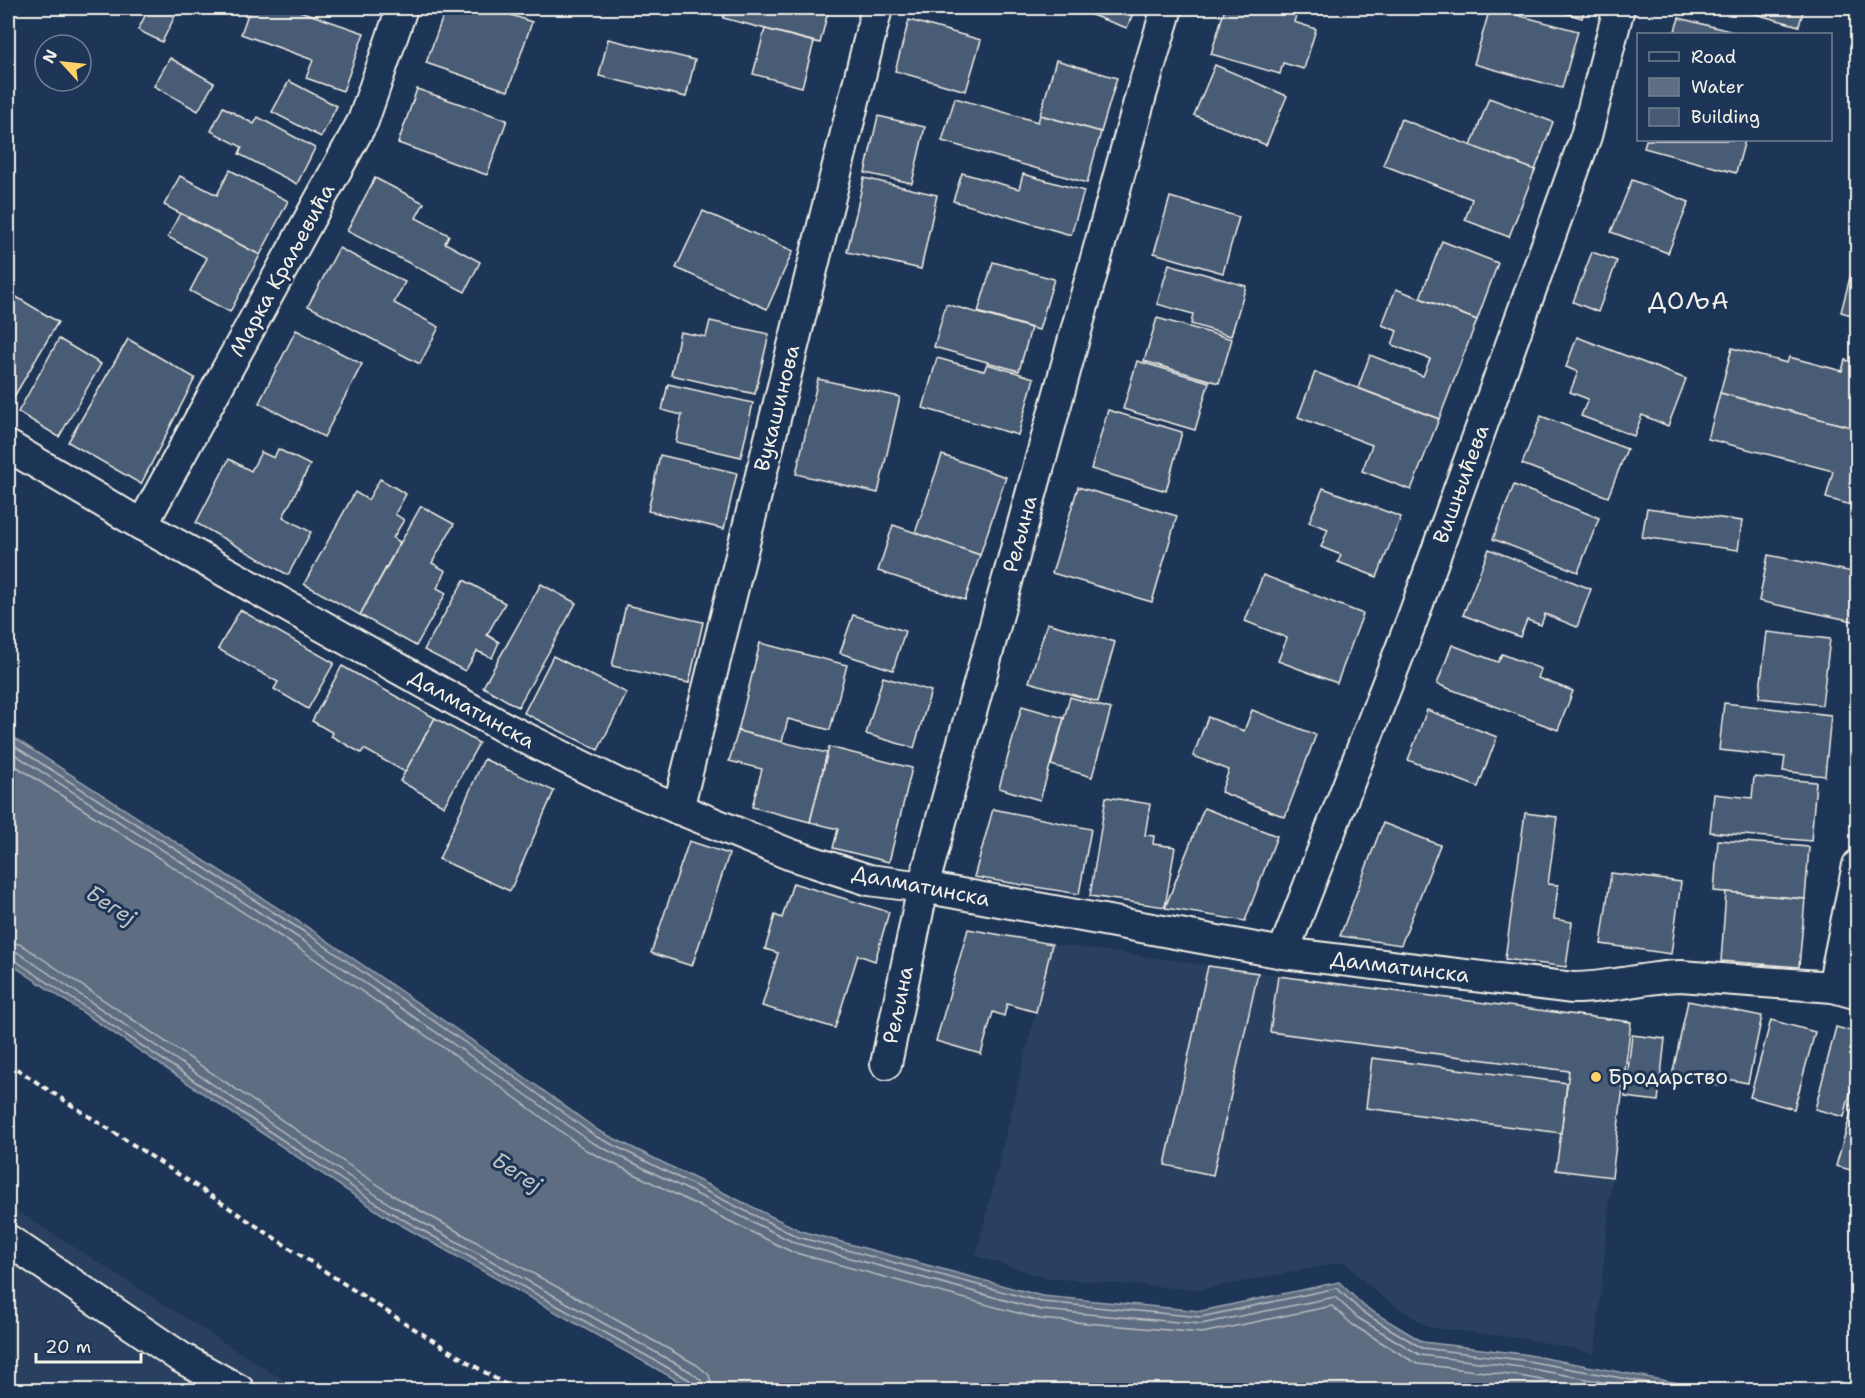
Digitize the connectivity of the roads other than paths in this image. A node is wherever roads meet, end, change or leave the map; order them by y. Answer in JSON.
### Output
{"nodes":[{"id":1,"x":402,"y":8,"type":"edge"},
{"id":2,"x":877,"y":8,"type":"edge"},
{"id":3,"x":1167,"y":8,"type":"edge"},
{"id":4,"x":1620,"y":8,"type":"edge"},
{"id":5,"x":8,"y":446,"type":"edge"},
{"id":6,"x":142,"y":525,"type":"junction"},
{"id":7,"x":678,"y":809,"type":"junction"},
{"id":8,"x":1857,"y":865,"type":"edge"},
{"id":9,"x":923,"y":887,"type":"junction"},
{"id":10,"x":1282,"y":953,"type":"junction"},
{"id":11,"x":1845,"y":991,"type":"edge"},
{"id":12,"x":886,"y":1064,"type":"dead end"},
{"id":13,"x":8,"y":1239,"type":"edge"},
{"id":14,"x":238,"y":1390,"type":"edge"}],
"edges":[{"from":1,"to":6,"type":"street","name":"Марка Краљевића"},
{"from":2,"to":7,"type":"street","name":"Вукашинова"},
{"from":3,"to":9,"type":"street","name":"Рељина"},
{"from":4,"to":10,"type":"street","name":"Вишњићева"},
{"from":5,"to":6,"type":"street","name":"Далматинска"},
{"from":6,"to":7,"type":"street","name":"Далматинска"},
{"from":7,"to":9,"type":"street","name":"Далматинска"},
{"from":8,"to":11,"type":"street"},
{"from":9,"to":10,"type":"street","name":"Далматинска"},
{"from":9,"to":12,"type":"street","name":"Рељина"},
{"from":10,"to":11,"type":"street","name":"Далматинска"},
{"from":13,"to":14,"type":"street"}]}
